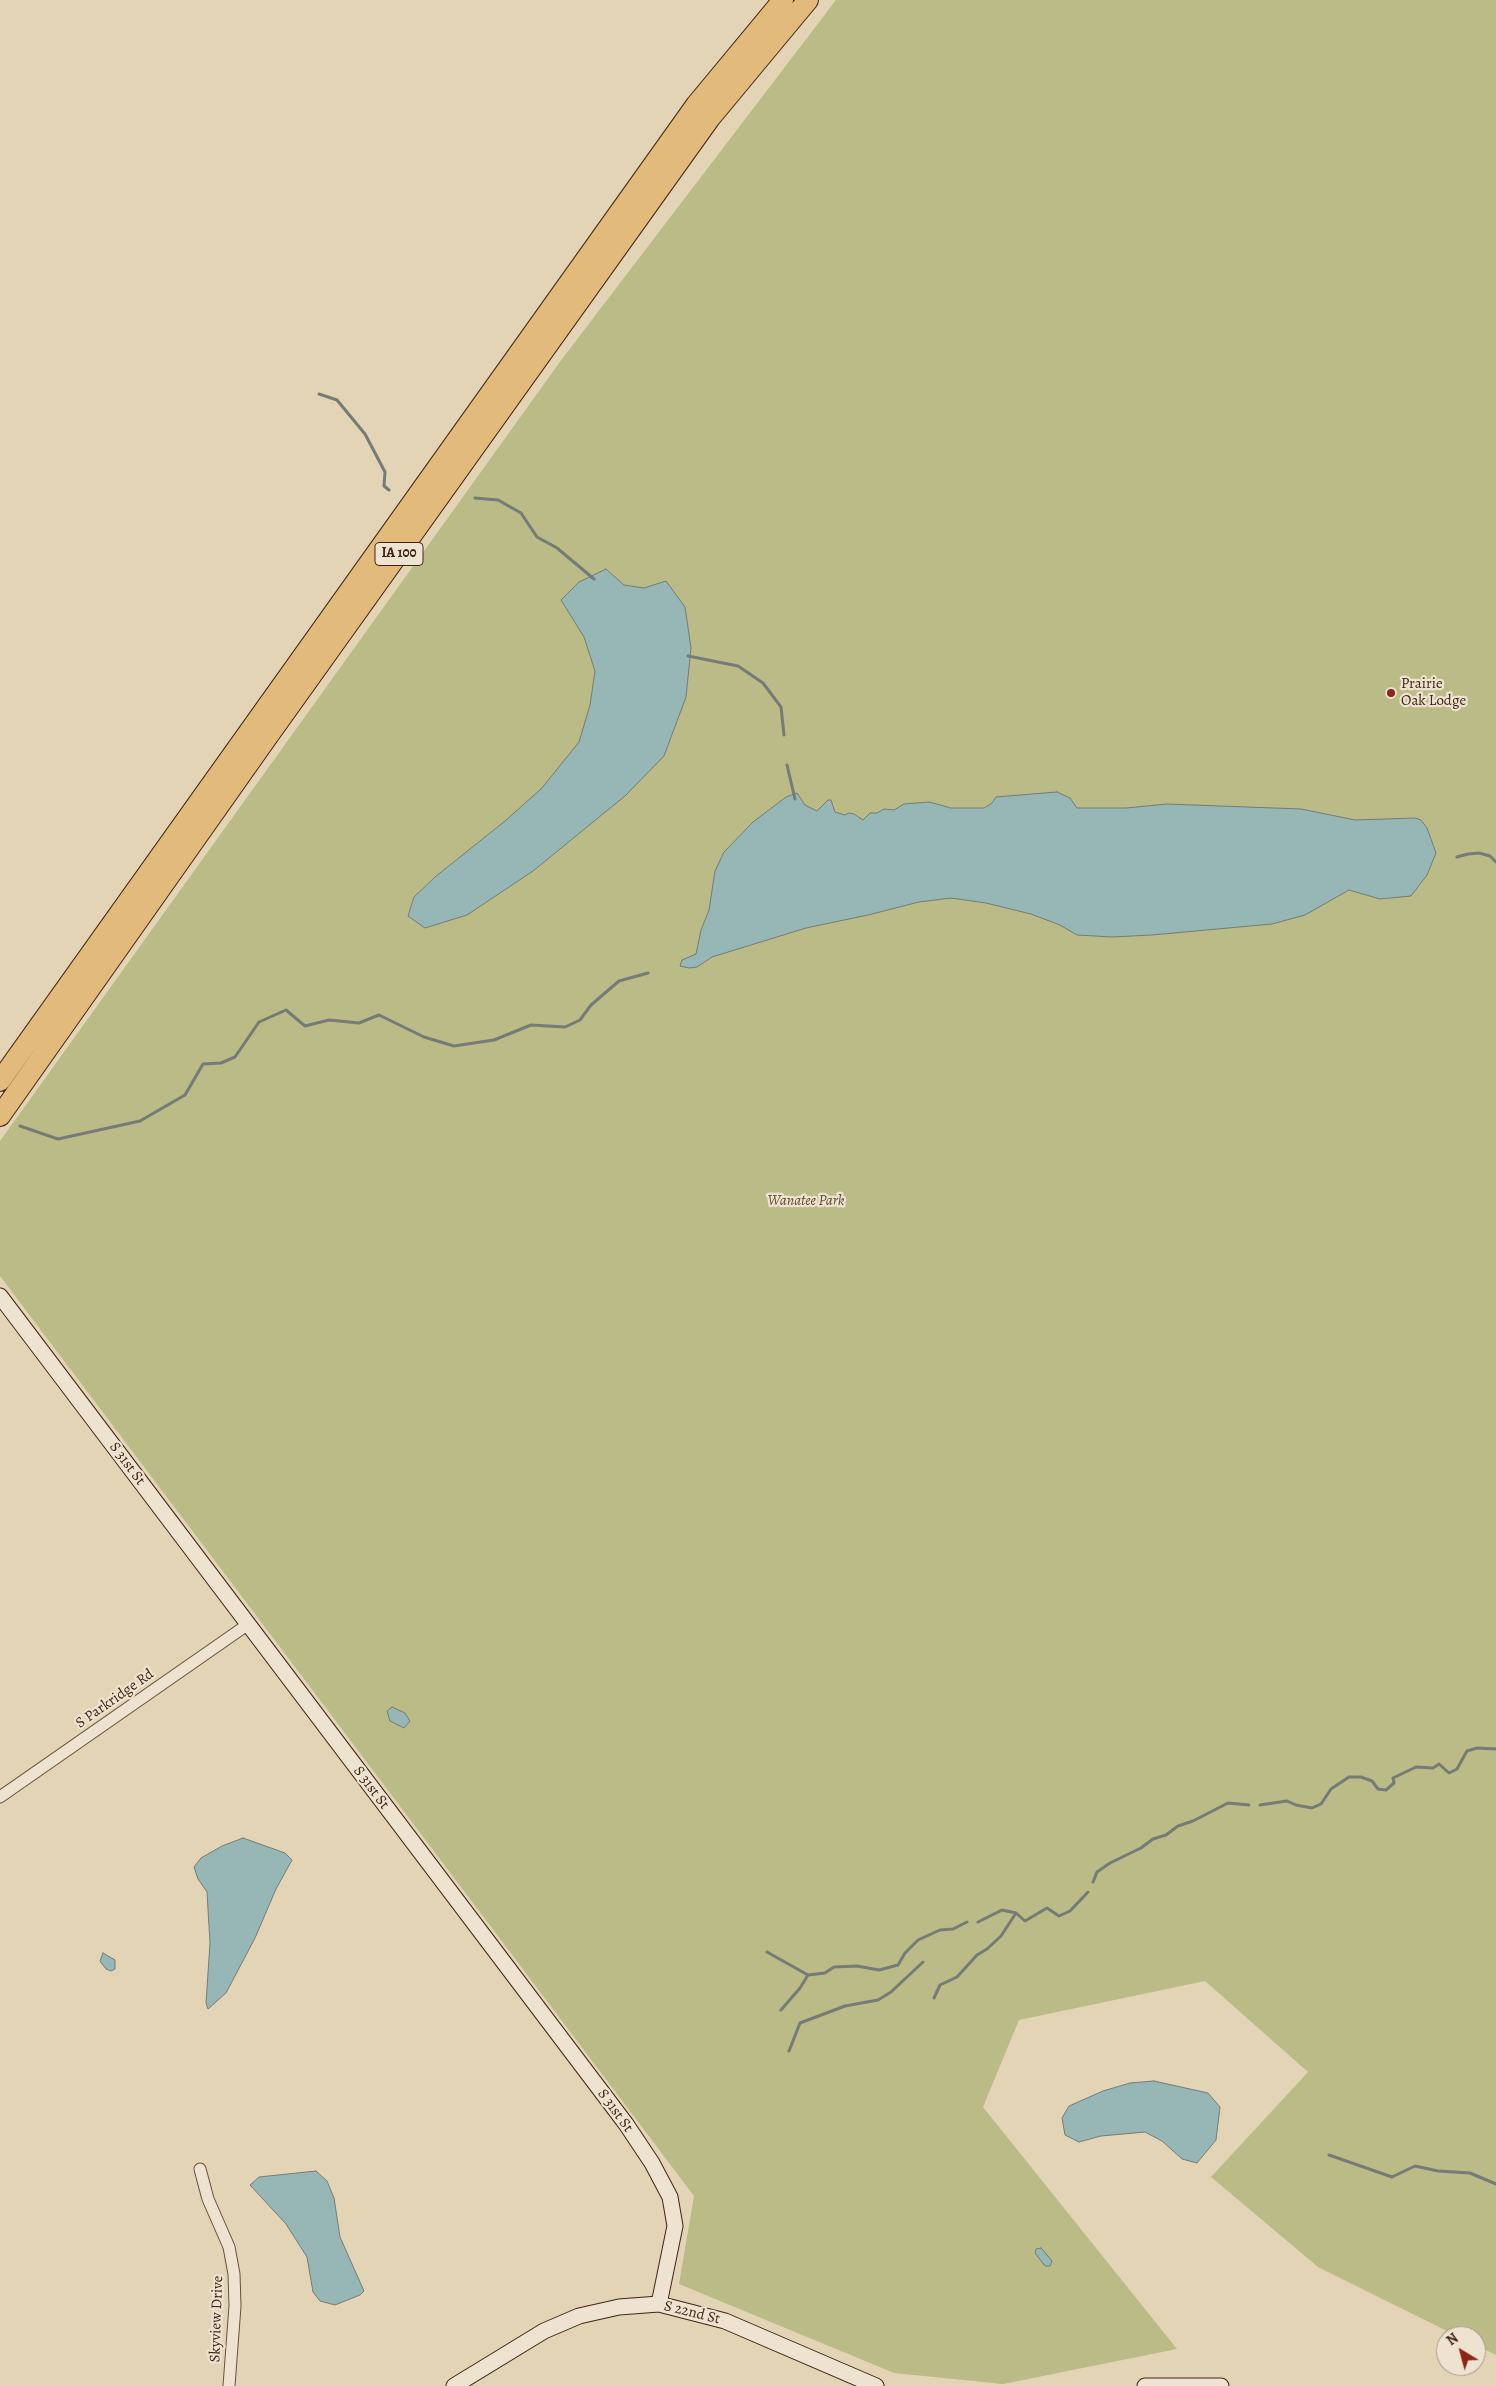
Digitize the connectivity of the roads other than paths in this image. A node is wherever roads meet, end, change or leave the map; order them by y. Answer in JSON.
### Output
{"nodes":[{"id":1,"x":783,"y":0,"type":"edge"},
{"id":2,"x":808,"y":0,"type":"edge"},
{"id":3,"x":0,"y":1081,"type":"edge"},
{"id":4,"x":0,"y":1116,"type":"edge"},
{"id":5,"x":0,"y":1296,"type":"edge"},
{"id":6,"x":247,"y":1625,"type":"junction"},
{"id":7,"x":0,"y":1797,"type":"edge"},
{"id":8,"x":200,"y":2169,"type":"dead end"},
{"id":9,"x":659,"y":2304,"type":"junction"},
{"id":10,"x":229,"y":2386,"type":"edge"},
{"id":11,"x":454,"y":2386,"type":"edge"},
{"id":12,"x":876,"y":2386,"type":"edge"},
{"id":13,"x":1145,"y":2386,"type":"edge"},
{"id":14,"x":1221,"y":2386,"type":"edge"}],
"edges":[{"from":1,"to":3,"type":"highway","number":"IA 100"},
{"from":2,"to":4,"type":"highway","number":"IA 100"},
{"from":5,"to":6,"type":"street","name":"S 31st St"},
{"from":6,"to":7,"type":"street","name":"S Parkridge Rd"},
{"from":6,"to":9,"type":"street","name":"S 31st St"},
{"from":8,"to":10,"type":"street","name":"Skyview Drive"},
{"from":9,"to":11,"type":"street","name":"S 22nd St"},
{"from":9,"to":12,"type":"street","name":"S 22nd St"},
{"from":13,"to":14,"type":"street"}]}
